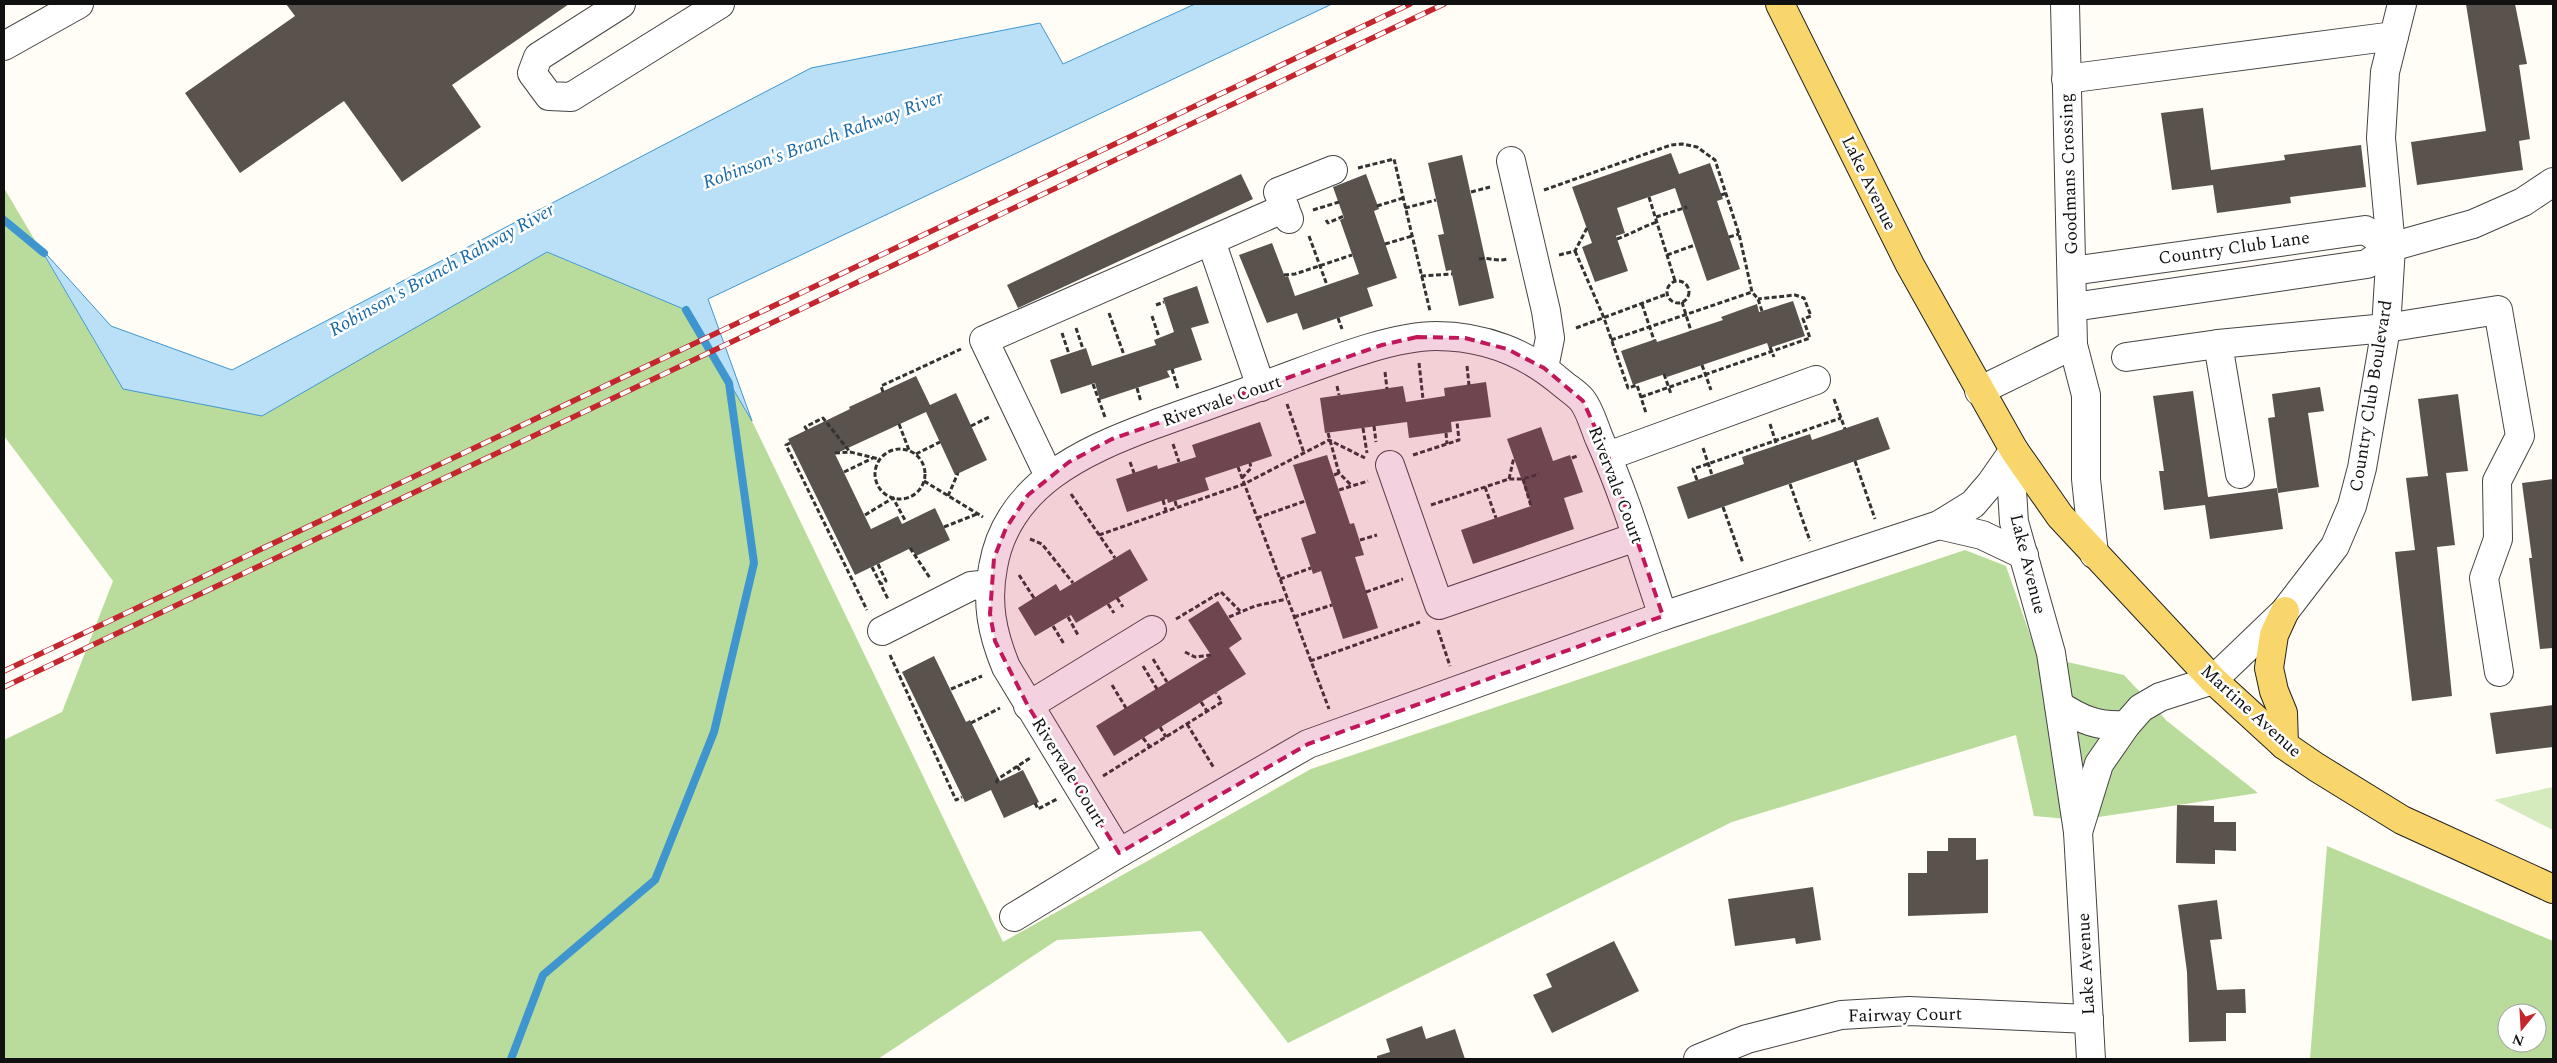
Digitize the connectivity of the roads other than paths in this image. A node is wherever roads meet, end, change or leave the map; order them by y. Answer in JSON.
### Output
{"nodes":[{"id":1,"x":79,"y":4,"type":"edge"},
{"id":2,"x":622,"y":4,"type":"edge"},
{"id":3,"x":720,"y":4,"type":"edge"},
{"id":4,"x":1780,"y":4,"type":"edge"},
{"id":5,"x":2064,"y":4,"type":"edge"},
{"id":6,"x":2402,"y":4,"type":"edge"},
{"id":7,"x":2394,"y":36,"type":"junction"},
{"id":8,"x":4,"y":46,"type":"edge"},
{"id":9,"x":2066,"y":79,"type":"junction"},
{"id":10,"x":1511,"y":161,"type":"dead end"},
{"id":11,"x":1333,"y":170,"type":"road end"},
{"id":12,"x":2553,"y":182,"type":"edge"},
{"id":13,"x":1211,"y":241,"type":"junction"},
{"id":14,"x":2391,"y":247,"type":"junction"},
{"id":15,"x":2072,"y":271,"type":"junction"},
{"id":16,"x":2073,"y":306,"type":"junction"},
{"id":17,"x":2386,"y":328,"type":"junction"},
{"id":18,"x":2218,"y":344,"type":"junction"},
{"id":19,"x":2073,"y":345,"type":"junction"},
{"id":20,"x":2126,"y":357,"type":"dead end"},
{"id":21,"x":1544,"y":368,"type":"junction"},
{"id":22,"x":1816,"y":380,"type":"dead end"},
{"id":23,"x":1270,"y":384,"type":"junction"},
{"id":24,"x":1979,"y":391,"type":"junction"},
{"id":25,"x":2014,"y":450,"type":"junction"},
{"id":26,"x":1608,"y":456,"type":"junction"},
{"id":27,"x":1390,"y":465,"type":"road end"},
{"id":28,"x":1052,"y":473,"type":"junction"},
{"id":29,"x":2240,"y":474,"type":"dead end"},
{"id":30,"x":1939,"y":525,"type":"junction"},
{"id":31,"x":1636,"y":537,"type":"junction"},
{"id":32,"x":2094,"y":554,"type":"junction"},
{"id":33,"x":2024,"y":555,"type":"junction"},
{"id":34,"x":990,"y":584,"type":"junction"},
{"id":35,"x":2285,"y":611,"type":"junction"},
{"id":36,"x":1663,"y":616,"type":"junction"},
{"id":37,"x":1161,"y":626,"type":"road end"},
{"id":38,"x":890,"y":627,"type":"road end"},
{"id":39,"x":2499,"y":672,"type":"dead end"},
{"id":40,"x":2213,"y":680,"type":"junction"},
{"id":41,"x":1026,"y":701,"type":"junction"},
{"id":42,"x":2059,"y":705,"type":"junction"},
{"id":43,"x":2126,"y":725,"type":"junction"},
{"id":44,"x":2284,"y":745,"type":"junction"},
{"id":45,"x":2078,"y":832,"type":"junction"},
{"id":46,"x":1119,"y":853,"type":"junction"},
{"id":47,"x":2553,"y":889,"type":"edge"},
{"id":48,"x":1014,"y":917,"type":"dead end"},
{"id":49,"x":2089,"y":1019,"type":"junction"},
{"id":50,"x":1698,"y":1059,"type":"edge"},
{"id":51,"x":2091,"y":1059,"type":"edge"}],
"edges":[{"from":1,"to":8,"type":"street"},
{"from":2,"to":3,"type":"street"},
{"from":4,"to":24,"type":"main road","name":"Lake Avenue"},
{"from":5,"to":9,"type":"street","name":"Goodmans Crossing"},
{"from":6,"to":7,"type":"street","name":"Country Club Boulevard"},
{"from":7,"to":9,"type":"street"},
{"from":7,"to":14,"type":"street","name":"Country Club Boulevard"},
{"from":9,"to":15,"type":"street","name":"Goodmans Crossing"},
{"from":10,"to":21,"type":"street"},
{"from":11,"to":13,"type":"street"},
{"from":12,"to":14,"type":"street","name":"Country Club Lane"},
{"from":13,"to":23,"type":"street"},
{"from":13,"to":28,"type":"street"},
{"from":14,"to":15,"type":"street","name":"Country Club Lane"},
{"from":14,"to":16,"type":"street","name":"Country Club Lane"},
{"from":14,"to":17,"type":"street","name":"Country Club Boulevard"},
{"from":15,"to":16,"type":"street","name":"Goodmans Crossing"},
{"from":16,"to":19,"type":"street","name":"Goodmans Crossing"},
{"from":17,"to":18,"type":"street"},
{"from":17,"to":35,"type":"street","name":"Country Club Boulevard"},
{"from":17,"to":39,"type":"street"},
{"from":18,"to":20,"type":"street"},
{"from":18,"to":29,"type":"street"},
{"from":19,"to":24,"type":"street"},
{"from":19,"to":32,"type":"street","name":"Goodmans Crossing"},
{"from":21,"to":23,"type":"street","name":"Rivervale Court"},
{"from":21,"to":26,"type":"street","name":"Rivervale Court"},
{"from":22,"to":26,"type":"street"},
{"from":23,"to":28,"type":"street","name":"Rivervale Court"},
{"from":24,"to":25,"type":"main road","name":"Lake Avenue"},
{"from":25,"to":30,"type":"street"},
{"from":25,"to":32,"type":"main road","name":"Martine Avenue"},
{"from":25,"to":33,"type":"street","name":"Lake Avenue"},
{"from":26,"to":31,"type":"street","name":"Rivervale Court"},
{"from":27,"to":31,"type":"street"},
{"from":28,"to":34,"type":"street","name":"Rivervale Court"},
{"from":30,"to":33,"type":"street"},
{"from":30,"to":36,"type":"street"},
{"from":31,"to":36,"type":"street","name":"Rivervale Court"},
{"from":32,"to":40,"type":"main road","name":"Martine Avenue"},
{"from":33,"to":42,"type":"street","name":"Lake Avenue"},
{"from":34,"to":38,"type":"street"},
{"from":34,"to":41,"type":"street","name":"Rivervale Court"},
{"from":35,"to":40,"type":"street","name":"Country Club Boulevard"},
{"from":35,"to":44,"type":"main road"},
{"from":36,"to":46,"type":"street"},
{"from":37,"to":41,"type":"street"},
{"from":40,"to":43,"type":"street"},
{"from":40,"to":44,"type":"main road","name":"Martine Avenue"},
{"from":41,"to":46,"type":"street","name":"Rivervale Court"},
{"from":42,"to":43,"type":"street"},
{"from":42,"to":45,"type":"street","name":"Lake Avenue"},
{"from":43,"to":45,"type":"street"},
{"from":44,"to":47,"type":"main road","name":"Martine Avenue"},
{"from":45,"to":49,"type":"street","name":"Lake Avenue"},
{"from":46,"to":48,"type":"street"},
{"from":49,"to":50,"type":"street","name":"Fairway Court"},
{"from":49,"to":51,"type":"street","name":"Lake Avenue"}]}
